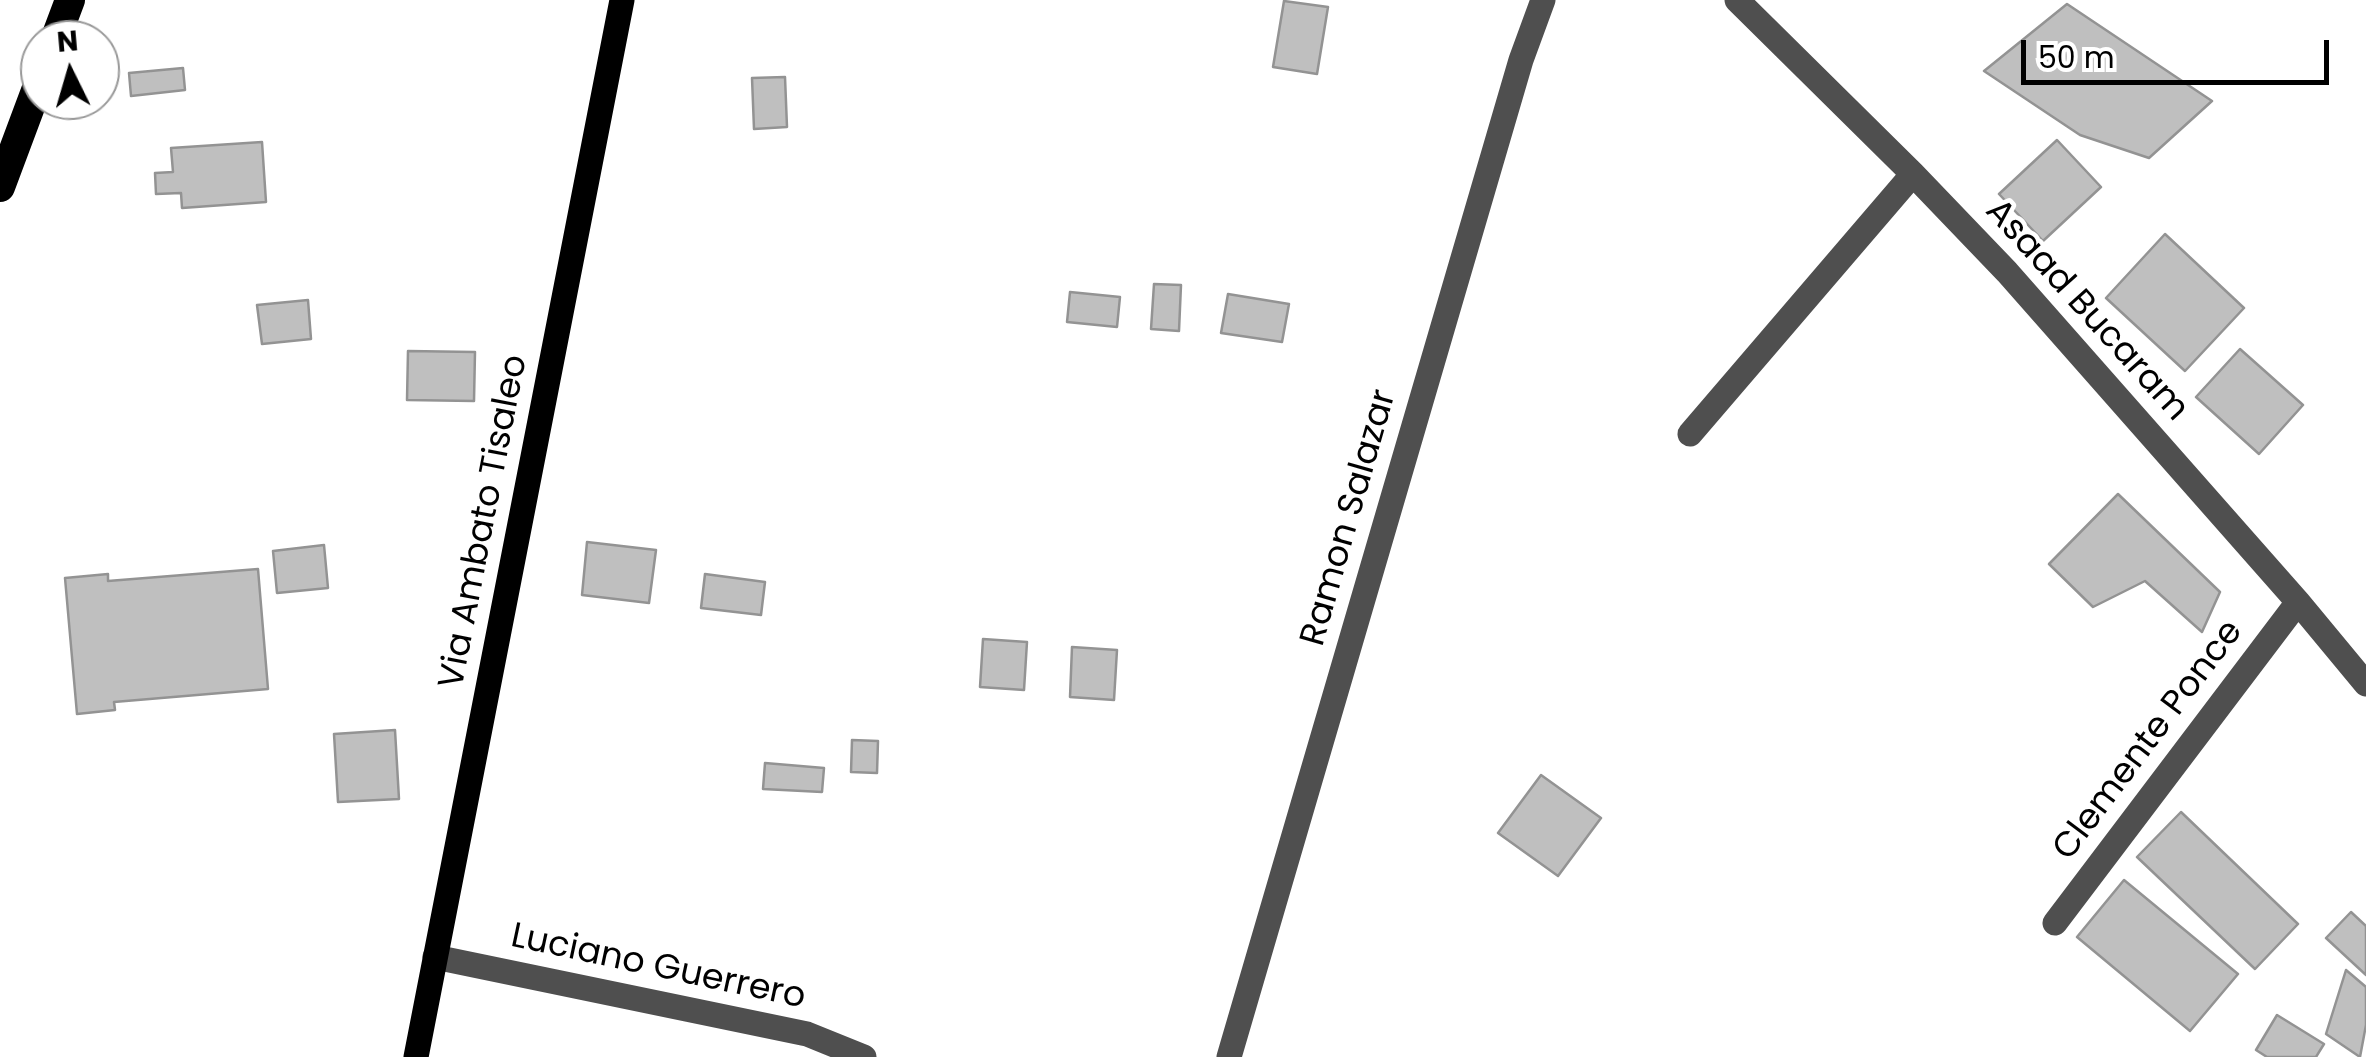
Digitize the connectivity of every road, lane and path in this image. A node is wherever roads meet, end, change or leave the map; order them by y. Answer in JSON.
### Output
{"nodes":[{"id":1,"x":622,"y":0,"type":"edge"},
{"id":2,"x":1543,"y":0,"type":"edge"},
{"id":3,"x":1736,"y":0,"type":"edge"},
{"id":4,"x":25,"y":120,"type":"edge"},
{"id":5,"x":1913,"y":174,"type":"junction"},
{"id":6,"x":0,"y":187,"type":"edge"},
{"id":7,"x":1690,"y":434,"type":"dead end"},
{"id":8,"x":2298,"y":602,"type":"junction"},
{"id":9,"x":2366,"y":684,"type":"edge"},
{"id":10,"x":2056,"y":923,"type":"dead end"},
{"id":11,"x":435,"y":956,"type":"junction"},
{"id":12,"x":416,"y":1057,"type":"edge"},
{"id":13,"x":864,"y":1057,"type":"edge"},
{"id":14,"x":1229,"y":1057,"type":"edge"}],
"edges":[{"from":1,"to":11,"type":"main road","name":"Via Ambato Tisaleo"},
{"from":2,"to":14,"type":"street","name":"Ramon Salazar"},
{"from":3,"to":5,"type":"street","name":"Asaad Bucaram"},
{"from":4,"to":6,"type":"highway"},
{"from":5,"to":7,"type":"street"},
{"from":5,"to":8,"type":"street","name":"Asaad Bucaram"},
{"from":8,"to":9,"type":"street","name":"Asaad Bucaram"},
{"from":8,"to":10,"type":"street","name":"Clemente Ponce"},
{"from":11,"to":12,"type":"main road","name":"Via Ambato Tisaleo"},
{"from":11,"to":13,"type":"street","name":"Luciano Guerrero"}]}
